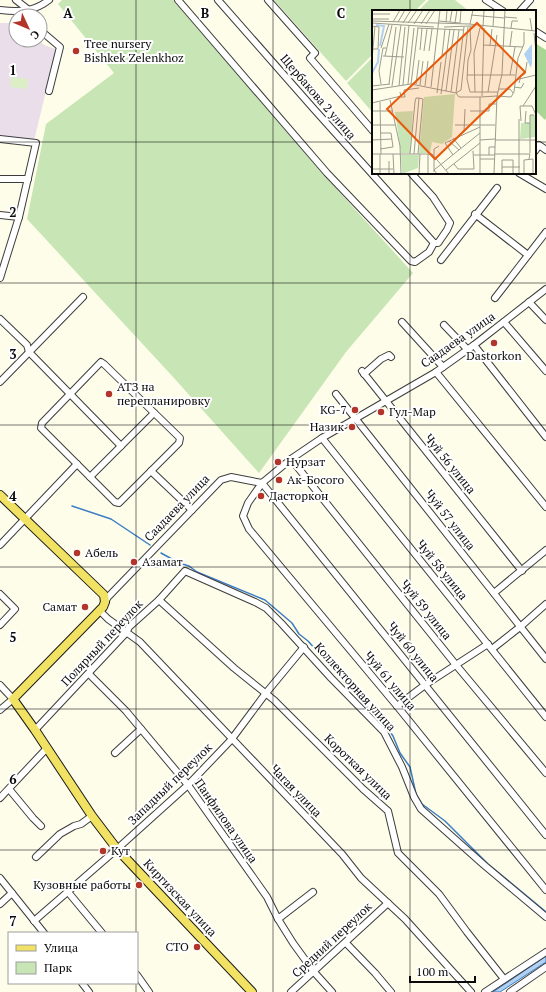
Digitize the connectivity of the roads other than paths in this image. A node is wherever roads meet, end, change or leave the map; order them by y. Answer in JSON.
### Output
{"nodes":[{"id":1,"x":16,"y":0,"type":"edge"},
{"id":2,"x":49,"y":0,"type":"edge"},
{"id":3,"x":178,"y":0,"type":"edge"},
{"id":4,"x":218,"y":0,"type":"edge"},
{"id":5,"x":268,"y":0,"type":"edge"},
{"id":6,"x":486,"y":0,"type":"edge"},
{"id":7,"x":500,"y":0,"type":"edge"},
{"id":8,"x":530,"y":0,"type":"edge"},
{"id":9,"x":495,"y":6,"type":"junction"},
{"id":10,"x":25,"y":8,"type":"edge"},
{"id":11,"x":38,"y":8,"type":"edge"},
{"id":12,"x":501,"y":10,"type":"edge"},
{"id":13,"x":521,"y":10,"type":"edge"},
{"id":14,"x":536,"y":32,"type":"edge"},
{"id":15,"x":48,"y":37,"type":"edge"},
{"id":16,"x":546,"y":38,"type":"edge"},
{"id":17,"x":49,"y":91,"type":"dead end"},
{"id":18,"x":372,"y":130,"type":"edge"},
{"id":19,"x":0,"y":139,"type":"edge"},
{"id":20,"x":536,"y":148,"type":"edge"},
{"id":21,"x":546,"y":150,"type":"edge"},
{"id":22,"x":372,"y":174,"type":"edge"},
{"id":23,"x":372,"y":174,"type":"edge"},
{"id":24,"x":412,"y":174,"type":"edge"},
{"id":25,"x":521,"y":174,"type":"edge"},
{"id":26,"x":0,"y":179,"type":"edge"},
{"id":27,"x":28,"y":179,"type":"junction"},
{"id":28,"x":497,"y":188,"type":"dead end"},
{"id":29,"x":546,"y":189,"type":"edge"},
{"id":30,"x":475,"y":214,"type":"junction"},
{"id":31,"x":0,"y":215,"type":"edge"},
{"id":32,"x":19,"y":217,"type":"junction"},
{"id":33,"x":546,"y":232,"type":"edge"},
{"id":34,"x":434,"y":243,"type":"junction"},
{"id":35,"x":0,"y":252,"type":"edge"},
{"id":36,"x":8,"y":253,"type":"junction"},
{"id":37,"x":528,"y":255,"type":"junction"},
{"id":38,"x":440,"y":260,"type":"dead end"},
{"id":39,"x":0,"y":278,"type":"edge"},
{"id":40,"x":546,"y":289,"type":"edge"},
{"id":41,"x":83,"y":297,"type":"dead end"},
{"id":42,"x":495,"y":298,"type":"dead end"},
{"id":43,"x":530,"y":302,"type":"junction"},
{"id":44,"x":0,"y":319,"type":"edge"},
{"id":45,"x":546,"y":320,"type":"edge"},
{"id":46,"x":402,"y":322,"type":"dead end"},
{"id":47,"x":504,"y":322,"type":"junction"},
{"id":48,"x":444,"y":325,"type":"dead end"},
{"id":49,"x":474,"y":345,"type":"junction"},
{"id":50,"x":468,"y":350,"type":"junction"},
{"id":51,"x":29,"y":352,"type":"junction"},
{"id":52,"x":391,"y":357,"type":"dead end"},
{"id":53,"x":443,"y":367,"type":"junction"},
{"id":54,"x":546,"y":370,"type":"edge"},
{"id":55,"x":436,"y":372,"type":"junction"},
{"id":56,"x":0,"y":382,"type":"edge"},
{"id":57,"x":69,"y":394,"type":"junction"},
{"id":58,"x":336,"y":394,"type":"dead end"},
{"id":59,"x":385,"y":400,"type":"junction"},
{"id":60,"x":154,"y":413,"type":"junction"},
{"id":61,"x":355,"y":418,"type":"junction"},
{"id":62,"x":546,"y":437,"type":"edge"},
{"id":63,"x":322,"y":438,"type":"junction"},
{"id":64,"x":121,"y":446,"type":"junction"},
{"id":65,"x":291,"y":459,"type":"junction"},
{"id":66,"x":77,"y":464,"type":"junction"},
{"id":67,"x":151,"y":471,"type":"junction"},
{"id":68,"x":90,"y":477,"type":"junction"},
{"id":69,"x":262,"y":483,"type":"junction"},
{"id":70,"x":0,"y":495,"type":"edge"},
{"id":71,"x":546,"y":507,"type":"edge"},
{"id":72,"x":192,"y":510,"type":"junction"},
{"id":73,"x":25,"y":519,"type":"junction"},
{"id":74,"x":0,"y":546,"type":"edge"},
{"id":75,"x":546,"y":550,"type":"edge"},
{"id":76,"x":185,"y":571,"type":"joint"},
{"id":77,"x":522,"y":571,"type":"junction"},
{"id":78,"x":494,"y":593,"type":"junction"},
{"id":79,"x":0,"y":594,"type":"edge"},
{"id":80,"x":159,"y":600,"type":"junction"},
{"id":81,"x":105,"y":602,"type":"junction"},
{"id":82,"x":546,"y":604,"type":"edge"},
{"id":83,"x":99,"y":610,"type":"junction"},
{"id":84,"x":0,"y":625,"type":"edge"},
{"id":85,"x":520,"y":627,"type":"junction"},
{"id":86,"x":126,"y":633,"type":"junction"},
{"id":87,"x":304,"y":647,"type":"junction"},
{"id":88,"x":490,"y":647,"type":"junction"},
{"id":89,"x":546,"y":659,"type":"edge"},
{"id":90,"x":456,"y":665,"type":"junction"},
{"id":91,"x":89,"y":674,"type":"junction"},
{"id":92,"x":0,"y":685,"type":"edge"},
{"id":93,"x":425,"y":685,"type":"junction"},
{"id":94,"x":266,"y":693,"type":"junction"},
{"id":95,"x":13,"y":699,"type":"junction"},
{"id":96,"x":397,"y":706,"type":"junction"},
{"id":97,"x":0,"y":710,"type":"edge"},
{"id":98,"x":546,"y":717,"type":"edge"},
{"id":99,"x":35,"y":730,"type":"junction"},
{"id":100,"x":141,"y":730,"type":"junction"},
{"id":101,"x":231,"y":740,"type":"junction"},
{"id":102,"x":47,"y":748,"type":"junction"},
{"id":103,"x":115,"y":753,"type":"dead end"},
{"id":104,"x":546,"y":773,"type":"edge"},
{"id":105,"x":188,"y":785,"type":"junction"},
{"id":106,"x":9,"y":789,"type":"junction"},
{"id":107,"x":0,"y":798,"type":"edge"},
{"id":108,"x":92,"y":816,"type":"junction"},
{"id":109,"x":41,"y":826,"type":"dead end"},
{"id":110,"x":546,"y":835,"type":"edge"},
{"id":111,"x":117,"y":849,"type":"junction"},
{"id":112,"x":36,"y":857,"type":"dead end"},
{"id":113,"x":0,"y":878,"type":"edge"},
{"id":114,"x":546,"y":890,"type":"edge"},
{"id":115,"x":68,"y":892,"type":"junction"},
{"id":116,"x":313,"y":892,"type":"dead end"},
{"id":117,"x":12,"y":893,"type":"junction"},
{"id":118,"x":388,"y":903,"type":"junction"},
{"id":119,"x":0,"y":904,"type":"edge"},
{"id":120,"x":546,"y":917,"type":"edge"},
{"id":121,"x":278,"y":919,"type":"junction"},
{"id":122,"x":34,"y":920,"type":"junction"},
{"id":123,"x":43,"y":932,"type":"edge"},
{"id":124,"x":101,"y":932,"type":"edge"},
{"id":125,"x":346,"y":943,"type":"junction"},
{"id":126,"x":546,"y":952,"type":"edge"},
{"id":127,"x":546,"y":967,"type":"edge"},
{"id":128,"x":314,"y":972,"type":"junction"},
{"id":129,"x":138,"y":976,"type":"edge"},
{"id":130,"x":504,"y":979,"type":"junction"},
{"id":131,"x":83,"y":984,"type":"edge"},
{"id":132,"x":519,"y":986,"type":"junction"},
{"id":133,"x":89,"y":992,"type":"edge"},
{"id":134,"x":149,"y":992,"type":"edge"},
{"id":135,"x":252,"y":992,"type":"edge"},
{"id":136,"x":291,"y":992,"type":"edge"},
{"id":137,"x":332,"y":992,"type":"edge"},
{"id":138,"x":391,"y":992,"type":"edge"},
{"id":139,"x":471,"y":992,"type":"edge"},
{"id":140,"x":485,"y":992,"type":"edge"},
{"id":141,"x":510,"y":992,"type":"edge"},
{"id":142,"x":523,"y":992,"type":"edge"}],
"edges":[{"from":1,"to":10,"type":"street"},
{"from":2,"to":11,"type":"street"},
{"from":3,"to":34,"type":"street"},
{"from":4,"to":23,"type":"street","name":"Щербакова 2 улица"},
{"from":5,"to":18,"type":"street"},
{"from":6,"to":9,"type":"street"},
{"from":7,"to":9,"type":"street"},
{"from":8,"to":13,"type":"street"},
{"from":9,"to":12,"type":"street"},
{"from":14,"to":16,"type":"street"},
{"from":15,"to":17,"type":"street"},
{"from":19,"to":27,"type":"street"},
{"from":20,"to":21,"type":"street"},
{"from":22,"to":34,"type":"street","name":"Щербакова 2 улица"},
{"from":24,"to":34,"type":"street"},
{"from":25,"to":29,"type":"street"},
{"from":26,"to":27,"type":"street"},
{"from":27,"to":32,"type":"street"},
{"from":28,"to":30,"type":"street"},
{"from":30,"to":37,"type":"street"},
{"from":30,"to":38,"type":"street"},
{"from":31,"to":32,"type":"street"},
{"from":32,"to":36,"type":"street"},
{"from":33,"to":37,"type":"street","name":"Саадаева улица"},
{"from":35,"to":36,"type":"street"},
{"from":36,"to":39,"type":"street"},
{"from":37,"to":42,"type":"street","name":"Саадаева улица"},
{"from":40,"to":43,"type":"street","name":"Саадаева улица"},
{"from":41,"to":51,"type":"street"},
{"from":43,"to":45,"type":"street"},
{"from":43,"to":47,"type":"street","name":"Саадаева улица"},
{"from":44,"to":51,"type":"street"},
{"from":46,"to":53,"type":"street"},
{"from":47,"to":49,"type":"street","name":"Саадаева улица"},
{"from":47,"to":54,"type":"street"},
{"from":48,"to":50,"type":"street"},
{"from":49,"to":50,"type":"street","name":"Саадаева улица"},
{"from":49,"to":62,"type":"street"},
{"from":50,"to":53,"type":"street","name":"Саадаева улица"},
{"from":51,"to":56,"type":"street"},
{"from":51,"to":57,"type":"street"},
{"from":52,"to":59,"type":"street","name":"Чуй 56 улица"},
{"from":53,"to":55,"type":"street","name":"Саадаева улица"},
{"from":55,"to":59,"type":"street","name":"Саадаева улица"},
{"from":55,"to":71,"type":"street"},
{"from":57,"to":60,"type":"street"},
{"from":57,"to":64,"type":"street"},
{"from":57,"to":66,"type":"street"},
{"from":58,"to":61,"type":"street","name":"Чуй 57 улица"},
{"from":59,"to":61,"type":"street","name":"Саадаева улица"},
{"from":59,"to":77,"type":"street","name":"Чуй 56 улица"},
{"from":60,"to":64,"type":"street"},
{"from":60,"to":67,"type":"street"},
{"from":61,"to":63,"type":"street","name":"Саадаева улица"},
{"from":61,"to":78,"type":"street","name":"Чуй 57 улица"},
{"from":63,"to":65,"type":"street","name":"Саадаева улица"},
{"from":63,"to":88,"type":"street","name":"Чуй 58 улица"},
{"from":64,"to":68,"type":"street"},
{"from":65,"to":69,"type":"street","name":"Саадаева улица"},
{"from":65,"to":90,"type":"street","name":"Чуй 59 улица"},
{"from":66,"to":68,"type":"street"},
{"from":66,"to":73,"type":"street"},
{"from":67,"to":68,"type":"street"},
{"from":67,"to":72,"type":"street"},
{"from":69,"to":72,"type":"street","name":"Саадаева улица"},
{"from":69,"to":93,"type":"street","name":"Чуй 60 улица"},
{"from":69,"to":96,"type":"street","name":"Чуй 61 улица"},
{"from":70,"to":73,"type":"main road"},
{"from":72,"to":81,"type":"street","name":"Саадаева улица"},
{"from":73,"to":74,"type":"street"},
{"from":73,"to":81,"type":"main road"},
{"from":75,"to":77,"type":"street"},
{"from":76,"to":80,"type":"street","name":"Полярный переулок"},
{"from":76,"to":87,"type":"street","name":"Коллекторная улица"},
{"from":77,"to":78,"type":"street"},
{"from":78,"to":85,"type":"street","name":"Чуй 57 улица"},
{"from":79,"to":84,"type":"street"},
{"from":80,"to":86,"type":"street","name":"Полярный переулок"},
{"from":80,"to":94,"type":"street","name":"Короткая улица"},
{"from":81,"to":83,"type":"main road","name":"Саадаева улица"},
{"from":82,"to":85,"type":"street"},
{"from":83,"to":86,"type":"street","name":"Чагая улица"},
{"from":83,"to":95,"type":"main road","name":"Саадаева улица"},
{"from":85,"to":88,"type":"street"},
{"from":85,"to":89,"type":"street","name":"Чуй 57 улица"},
{"from":86,"to":91,"type":"street","name":"Полярный переулок"},
{"from":86,"to":101,"type":"street","name":"Чагая улица"},
{"from":87,"to":94,"type":"street","name":"Западный переулок"},
{"from":87,"to":120,"type":"street","name":"Коллекторная улица"},
{"from":88,"to":90,"type":"street"},
{"from":88,"to":98,"type":"street","name":"Чуй 58 улица"},
{"from":90,"to":93,"type":"street"},
{"from":90,"to":104,"type":"street","name":"Чуй 59 улица"},
{"from":91,"to":99,"type":"street","name":"Полярный переулок"},
{"from":91,"to":100,"type":"street","name":"Панфилова улица"},
{"from":92,"to":95,"type":"street"},
{"from":93,"to":96,"type":"street"},
{"from":93,"to":110,"type":"street","name":"Чуй 60 улица"},
{"from":94,"to":101,"type":"street","name":"Западный переулок"},
{"from":94,"to":130,"type":"street","name":"Короткая улица"},
{"from":95,"to":97,"type":"street","name":"Саадаева улица"},
{"from":95,"to":99,"type":"main road","name":"Киргизская улица"},
{"from":96,"to":114,"type":"street","name":"Чуй 61 улица"},
{"from":99,"to":102,"type":"main road","name":"Киргизская улица"},
{"from":100,"to":103,"type":"street"},
{"from":100,"to":105,"type":"street","name":"Панфилова улица"},
{"from":101,"to":105,"type":"street","name":"Западный переулок"},
{"from":101,"to":118,"type":"street","name":"Чагая улица"},
{"from":102,"to":106,"type":"street"},
{"from":102,"to":108,"type":"main road","name":"Киргизская улица"},
{"from":105,"to":111,"type":"street","name":"Западный переулок"},
{"from":105,"to":121,"type":"street","name":"Панфилова улица"},
{"from":106,"to":107,"type":"street"},
{"from":106,"to":109,"type":"street"},
{"from":108,"to":111,"type":"main road","name":"Киргизская улица"},
{"from":108,"to":112,"type":"street"},
{"from":111,"to":115,"type":"street","name":"Западный переулок"},
{"from":111,"to":135,"type":"main road","name":"Киргизская улица"},
{"from":113,"to":117,"type":"street"},
{"from":115,"to":122,"type":"street","name":"Западный переулок"},
{"from":115,"to":124,"type":"street"},
{"from":116,"to":121,"type":"street"},
{"from":117,"to":119,"type":"street"},
{"from":117,"to":122,"type":"street"},
{"from":118,"to":125,"type":"street","name":"Средний переулок"},
{"from":118,"to":139,"type":"street","name":"Чагая улица"},
{"from":121,"to":128,"type":"street","name":"Панфилова улица"},
{"from":122,"to":123,"type":"street"},
{"from":125,"to":128,"type":"street","name":"Средний переулок"},
{"from":125,"to":138,"type":"street"},
{"from":126,"to":130,"type":"street"},
{"from":127,"to":132,"type":"street"},
{"from":128,"to":136,"type":"street","name":"Средний переулок"},
{"from":128,"to":137,"type":"street","name":"Панфилова улица"},
{"from":129,"to":134,"type":"street"},
{"from":130,"to":140,"type":"street"},
{"from":131,"to":133,"type":"street"},
{"from":132,"to":141,"type":"street"},
{"from":132,"to":142,"type":"street"}]}
